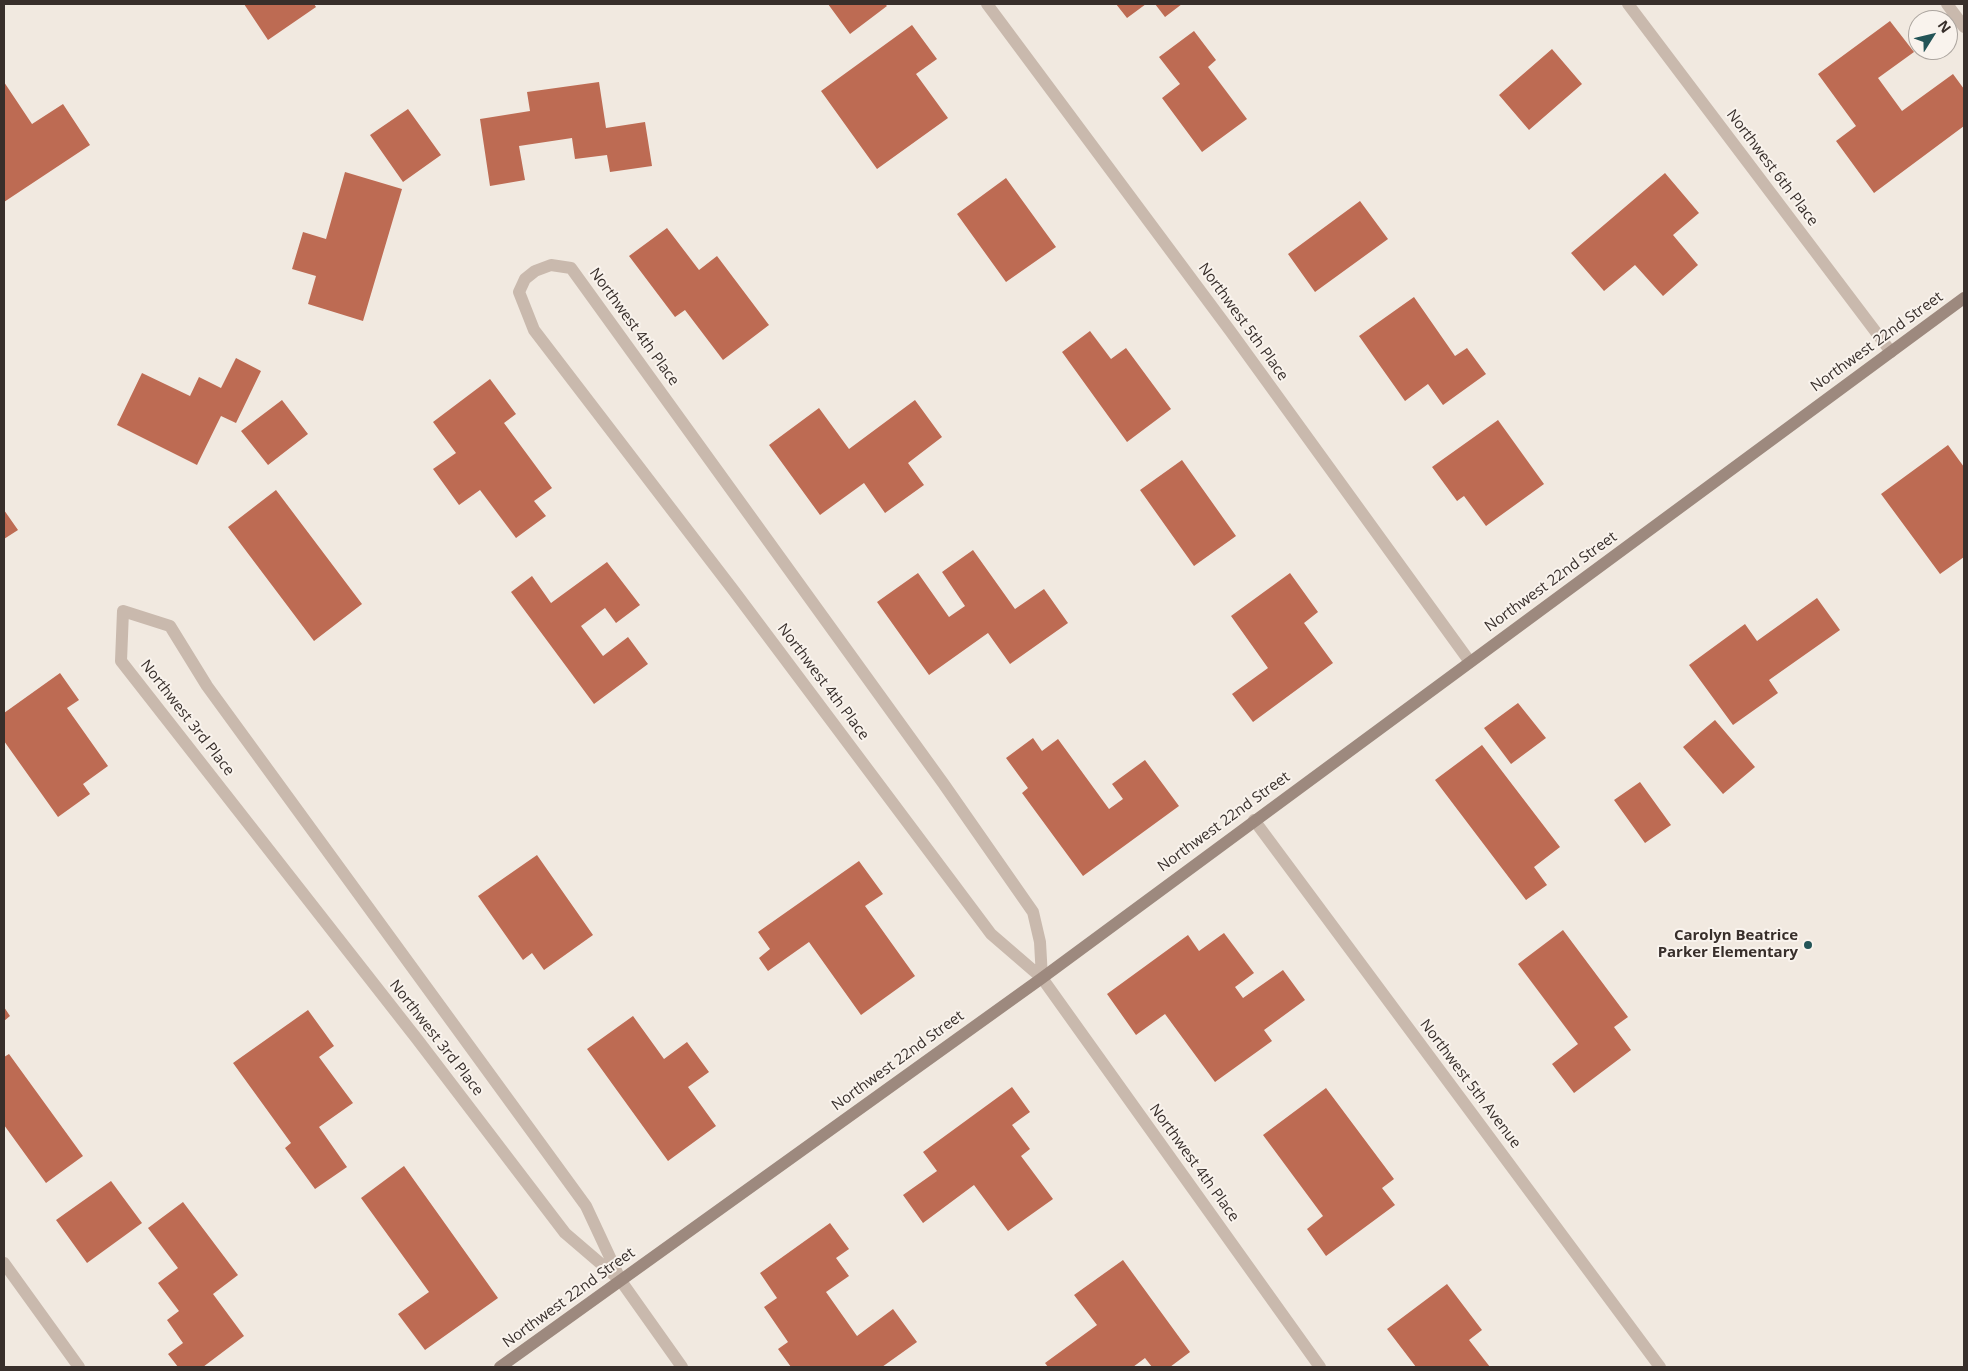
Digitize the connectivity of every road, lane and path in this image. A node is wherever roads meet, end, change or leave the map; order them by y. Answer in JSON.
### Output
{"nodes":[{"id":1,"x":988,"y":4,"type":"edge"},
{"id":2,"x":1628,"y":4,"type":"edge"},
{"id":3,"x":1947,"y":4,"type":"edge"},
{"id":4,"x":1964,"y":27,"type":"edge"},
{"id":5,"x":1964,"y":298,"type":"edge"},
{"id":6,"x":1891,"y":352,"type":"junction"},
{"id":7,"x":1470,"y":662,"type":"junction"},
{"id":8,"x":1254,"y":820,"type":"junction"},
{"id":9,"x":1042,"y":978,"type":"junction"},
{"id":10,"x":4,"y":1263,"type":"edge"},
{"id":11,"x":621,"y":1281,"type":"junction"},
{"id":12,"x":79,"y":1367,"type":"edge"},
{"id":13,"x":500,"y":1367,"type":"edge"},
{"id":14,"x":682,"y":1367,"type":"edge"},
{"id":15,"x":1320,"y":1367,"type":"edge"},
{"id":16,"x":1660,"y":1367,"type":"edge"}],
"edges":[{"from":1,"to":7,"type":"street","name":"Northwest 5th Place"},
{"from":2,"to":6,"type":"street","name":"Northwest 6th Place"},
{"from":3,"to":4,"type":"street"},
{"from":5,"to":6,"type":"street","name":"Northwest 22nd Street"},
{"from":6,"to":7,"type":"street","name":"Northwest 22nd Street"},
{"from":7,"to":8,"type":"street","name":"Northwest 22nd Street"},
{"from":8,"to":9,"type":"street","name":"Northwest 22nd Street"},
{"from":8,"to":16,"type":"street","name":"Northwest 5th Avenue"},
{"from":9,"to":9,"type":"street","name":"Northwest 4th Place"},
{"from":9,"to":11,"type":"street","name":"Northwest 22nd Street"},
{"from":9,"to":15,"type":"street","name":"Northwest 4th Place"},
{"from":10,"to":12,"type":"street"},
{"from":11,"to":11,"type":"street","name":"Northwest 3rd Place"},
{"from":11,"to":13,"type":"street","name":"Northwest 22nd Street"},
{"from":11,"to":14,"type":"street","name":"Northwest 3rd Place"}]}
